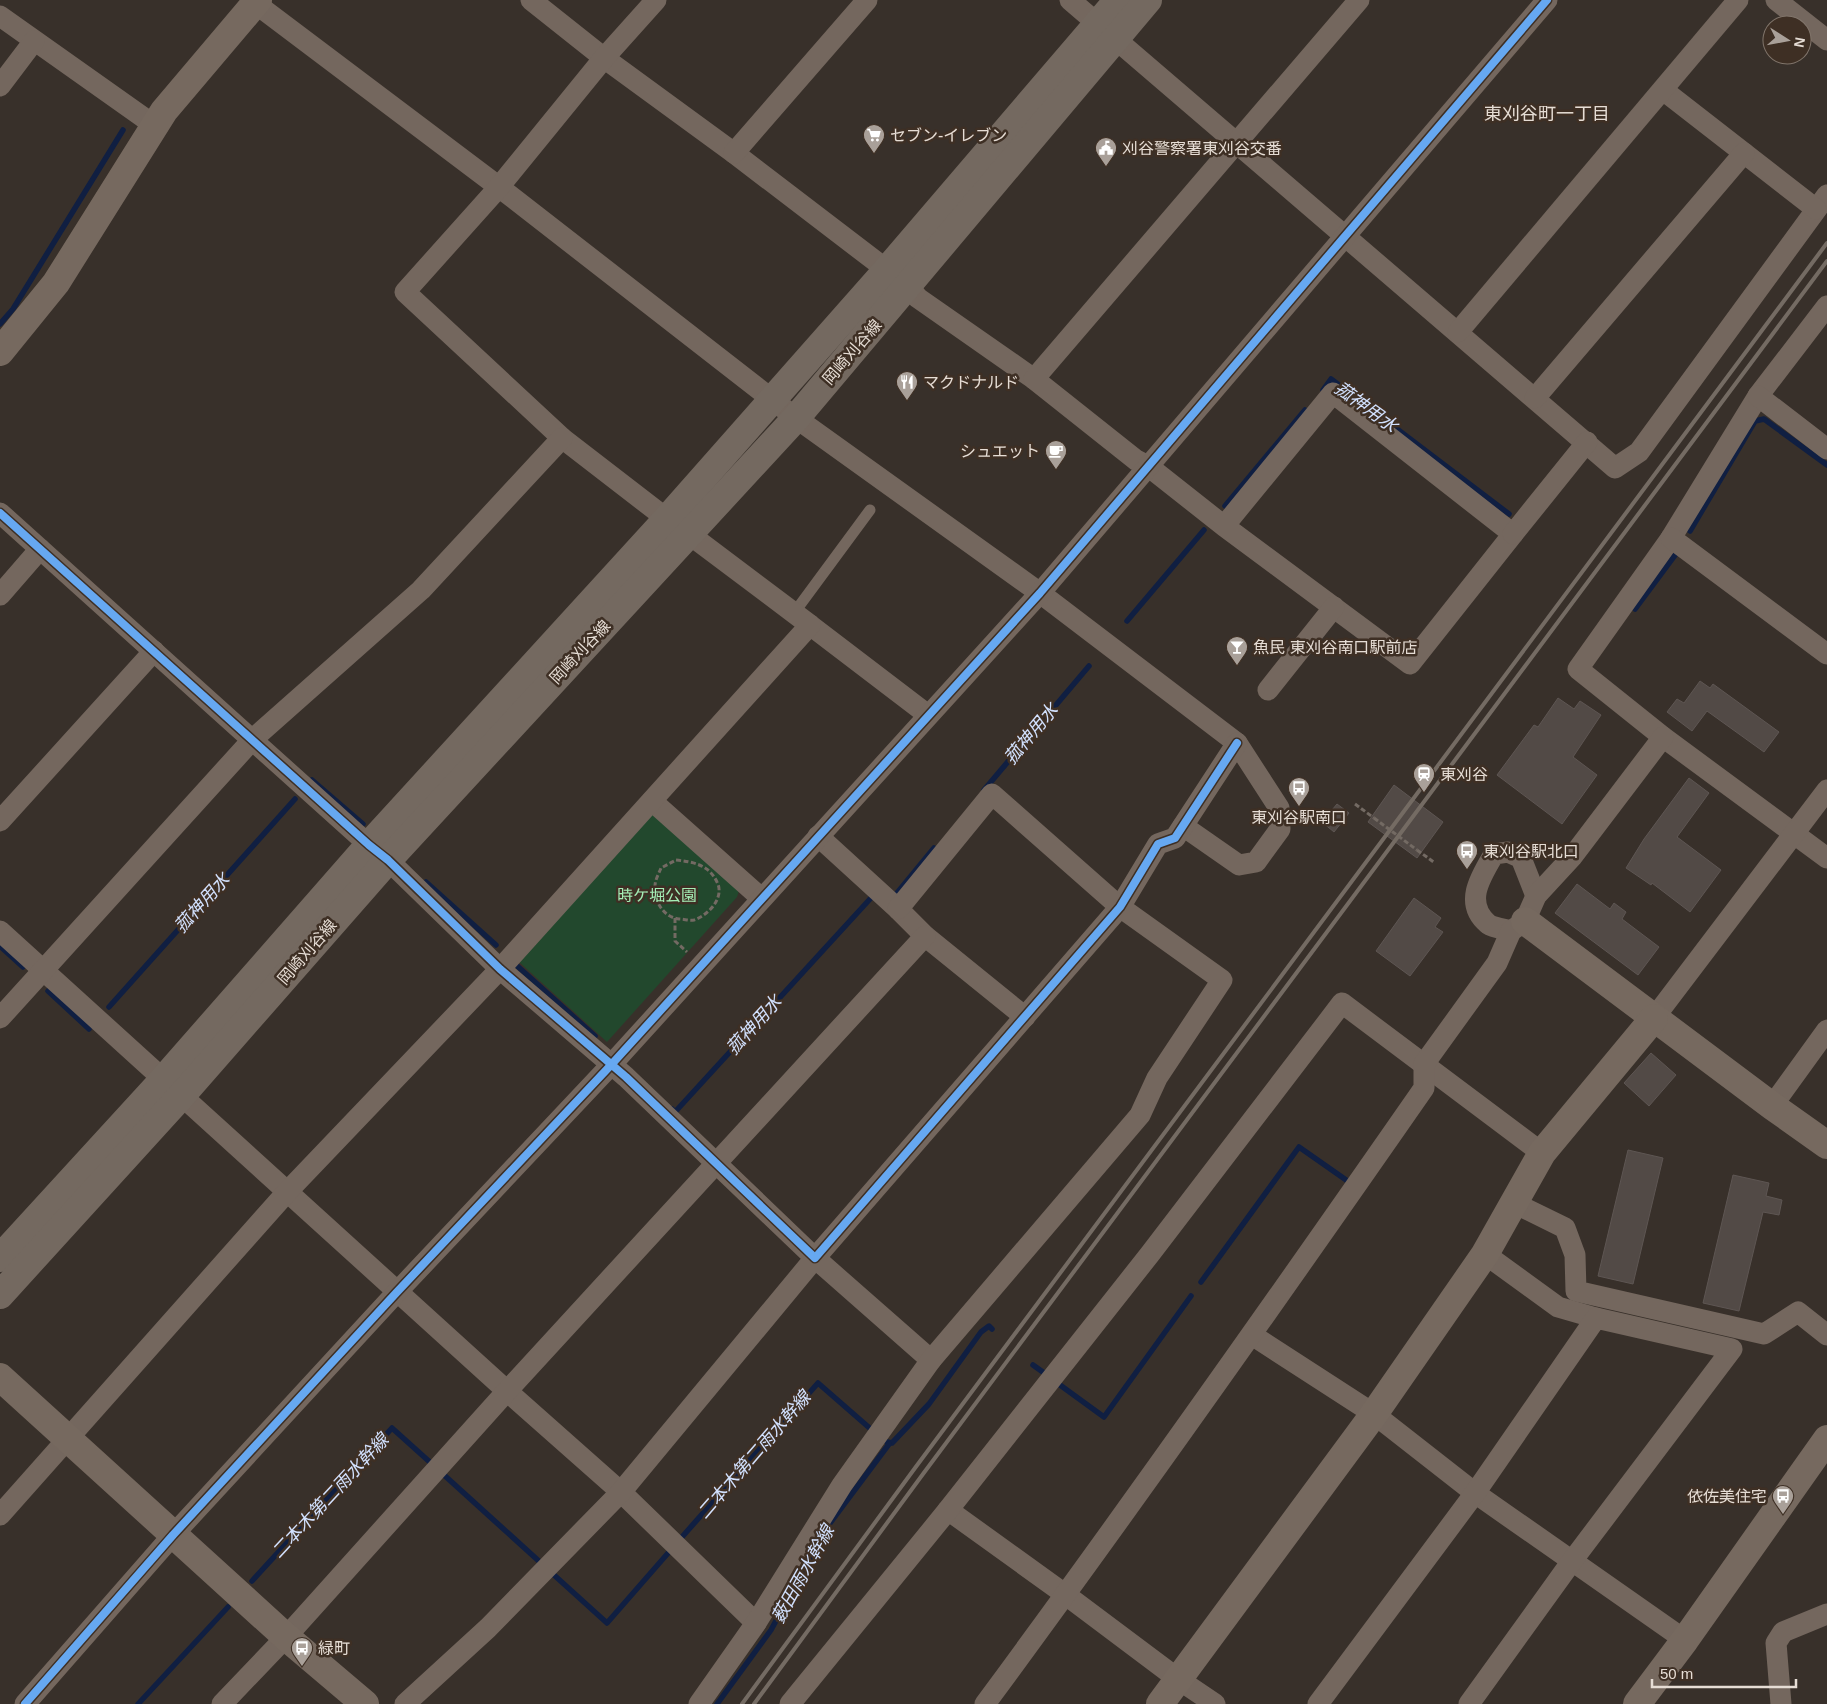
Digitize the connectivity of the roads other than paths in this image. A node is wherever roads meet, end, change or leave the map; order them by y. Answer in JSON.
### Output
{"nodes":[{"id":1,"x":531,"y":0,"type":"edge"},
{"id":2,"x":656,"y":0,"type":"edge"},
{"id":3,"x":867,"y":0,"type":"edge"},
{"id":4,"x":1070,"y":0,"type":"edge"},
{"id":5,"x":1118,"y":0,"type":"edge"},
{"id":6,"x":1148,"y":0,"type":"edge"},
{"id":7,"x":1359,"y":0,"type":"edge"},
{"id":8,"x":1547,"y":0,"type":"edge"},
{"id":9,"x":1738,"y":0,"type":"edge"},
{"id":10,"x":1776,"y":0,"type":"edge"},
{"id":11,"x":255,"y":1,"type":"edge"},
{"id":12,"x":0,"y":16,"type":"edge"},
{"id":13,"x":1107,"y":30,"type":"junction"},
{"id":14,"x":1827,"y":40,"type":"edge"},
{"id":15,"x":34,"y":41,"type":"junction"},
{"id":16,"x":604,"y":58,"type":"junction"},
{"id":17,"x":0,"y":86,"type":"edge"},
{"id":18,"x":1663,"y":90,"type":"junction"},
{"id":19,"x":154,"y":125,"type":"junction"},
{"id":20,"x":1238,"y":143,"type":"junction"},
{"id":21,"x":734,"y":153,"type":"junction"},
{"id":22,"x":1744,"y":153,"type":"junction"},
{"id":23,"x":499,"y":188,"type":"junction"},
{"id":24,"x":1822,"y":202,"type":"edge"},
{"id":25,"x":1346,"y":236,"type":"junction"},
{"id":26,"x":897,"y":279,"type":"junction"},
{"id":27,"x":1827,"y":306,"type":"edge"},
{"id":28,"x":1458,"y":332,"type":"junction"},
{"id":29,"x":0,"y":352,"type":"edge"},
{"id":30,"x":1034,"y":379,"type":"junction"},
{"id":31,"x":1758,"y":396,"type":"junction"},
{"id":32,"x":1535,"y":398,"type":"junction"},
{"id":33,"x":772,"y":399,"type":"junction"},
{"id":34,"x":796,"y":418,"type":"junction"},
{"id":35,"x":562,"y":438,"type":"junction"},
{"id":36,"x":1587,"y":442,"type":"junction"},
{"id":37,"x":1827,"y":448,"type":"edge"},
{"id":38,"x":1148,"y":466,"type":"junction"},
{"id":39,"x":870,"y":510,"type":"dead end"},
{"id":40,"x":0,"y":512,"type":"edge"},
{"id":41,"x":667,"y":519,"type":"junction"},
{"id":42,"x":1224,"y":526,"type":"junction"},
{"id":43,"x":689,"y":534,"type":"junction"},
{"id":44,"x":1513,"y":534,"type":"junction"},
{"id":45,"x":1671,"y":538,"type":"junction"},
{"id":46,"x":40,"y":549,"type":"junction"},
{"id":47,"x":1040,"y":592,"type":"junction"},
{"id":48,"x":0,"y":595,"type":"edge"},
{"id":49,"x":1334,"y":607,"type":"junction"},
{"id":50,"x":802,"y":619,"type":"junction"},
{"id":51,"x":154,"y":651,"type":"junction"},
{"id":52,"x":1827,"y":654,"type":"edge"},
{"id":53,"x":1268,"y":690,"type":"dead end"},
{"id":54,"x":928,"y":715,"type":"junction"},
{"id":55,"x":1663,"y":738,"type":"junction"},
{"id":56,"x":253,"y":739,"type":"junction"},
{"id":57,"x":1237,"y":743,"type":"junction"},
{"id":58,"x":1827,"y":790,"type":"edge"},
{"id":59,"x":652,"y":801,"type":"junction"},
{"id":60,"x":0,"y":822,"type":"edge"},
{"id":61,"x":1183,"y":826,"type":"junction"},
{"id":62,"x":1795,"y":834,"type":"junction"},
{"id":63,"x":818,"y":836,"type":"junction"},
{"id":64,"x":378,"y":852,"type":"junction"},
{"id":65,"x":1827,"y":858,"type":"edge"},
{"id":66,"x":1536,"y":896,"type":"junction"},
{"id":67,"x":761,"y":898,"type":"junction"},
{"id":68,"x":1120,"y":907,"type":"junction"},
{"id":69,"x":898,"y":909,"type":"junction"},
{"id":70,"x":1518,"y":926,"type":"junction"},
{"id":71,"x":0,"y":931,"type":"edge"},
{"id":72,"x":925,"y":936,"type":"junction"},
{"id":73,"x":500,"y":969,"type":"junction"},
{"id":74,"x":42,"y":971,"type":"junction"},
{"id":75,"x":1025,"y":1017,"type":"junction"},
{"id":76,"x":0,"y":1018,"type":"edge"},
{"id":77,"x":1654,"y":1018,"type":"junction"},
{"id":78,"x":1827,"y":1030,"type":"edge"},
{"id":79,"x":1424,"y":1064,"type":"junction"},
{"id":80,"x":611,"y":1065,"type":"junction"},
{"id":81,"x":172,"y":1087,"type":"junction"},
{"id":82,"x":1772,"y":1106,"type":"junction"},
{"id":83,"x":1827,"y":1145,"type":"edge"},
{"id":84,"x":1542,"y":1153,"type":"junction"},
{"id":85,"x":716,"y":1164,"type":"junction"},
{"id":86,"x":287,"y":1192,"type":"junction"},
{"id":87,"x":1514,"y":1202,"type":"junction"},
{"id":88,"x":1485,"y":1254,"type":"junction"},
{"id":89,"x":0,"y":1258,"type":"edge"},
{"id":90,"x":815,"y":1258,"type":"junction"},
{"id":91,"x":397,"y":1292,"type":"junction"},
{"id":92,"x":0,"y":1295,"type":"edge"},
{"id":93,"x":1596,"y":1318,"type":"junction"},
{"id":94,"x":1252,"y":1335,"type":"junction"},
{"id":95,"x":1827,"y":1335,"type":"edge"},
{"id":96,"x":931,"y":1360,"type":"junction"},
{"id":97,"x":0,"y":1376,"type":"edge"},
{"id":98,"x":507,"y":1391,"type":"junction"},
{"id":99,"x":1374,"y":1414,"type":"junction"},
{"id":100,"x":69,"y":1438,"type":"junction"},
{"id":101,"x":1827,"y":1439,"type":"edge"},
{"id":102,"x":622,"y":1492,"type":"junction"},
{"id":103,"x":1475,"y":1493,"type":"junction"},
{"id":104,"x":948,"y":1510,"type":"junction"},
{"id":105,"x":0,"y":1515,"type":"edge"},
{"id":106,"x":173,"y":1535,"type":"junction"},
{"id":107,"x":1572,"y":1561,"type":"junction"},
{"id":108,"x":1066,"y":1595,"type":"junction"},
{"id":109,"x":1827,"y":1614,"type":"edge"},
{"id":110,"x":756,"y":1623,"type":"junction"},
{"id":111,"x":286,"y":1637,"type":"junction"},
{"id":112,"x":1684,"y":1640,"type":"junction"},
{"id":113,"x":1178,"y":1679,"type":"junction"},
{"id":114,"x":25,"y":1704,"type":"edge"},
{"id":115,"x":222,"y":1704,"type":"edge"},
{"id":116,"x":365,"y":1704,"type":"edge"},
{"id":117,"x":405,"y":1704,"type":"edge"},
{"id":118,"x":698,"y":1704,"type":"edge"},
{"id":119,"x":790,"y":1704,"type":"edge"},
{"id":120,"x":985,"y":1704,"type":"edge"},
{"id":121,"x":1160,"y":1704,"type":"edge"},
{"id":122,"x":1215,"y":1704,"type":"edge"},
{"id":123,"x":1318,"y":1704,"type":"edge"},
{"id":124,"x":1469,"y":1704,"type":"edge"},
{"id":125,"x":1637,"y":1704,"type":"edge"},
{"id":126,"x":1781,"y":1704,"type":"edge"}],
"edges":[{"from":1,"to":16,"type":"street"},
{"from":2,"to":16,"type":"street"},
{"from":3,"to":21,"type":"street"},
{"from":4,"to":13,"type":"street"},
{"from":5,"to":13,"type":"main road","name":"岡崎刈谷線"},
{"from":6,"to":13,"type":"main road","name":"岡崎刈谷線"},
{"from":7,"to":20,"type":"street"},
{"from":8,"to":25,"type":"street"},
{"from":9,"to":18,"type":"street"},
{"from":10,"to":14,"type":"street"},
{"from":11,"to":19,"type":"street"},
{"from":11,"to":23,"type":"street"},
{"from":12,"to":15,"type":"street"},
{"from":13,"to":20,"type":"street"},
{"from":13,"to":26,"type":"main road","name":"岡崎刈谷線"},
{"from":15,"to":17,"type":"street"},
{"from":15,"to":19,"type":"street"},
{"from":16,"to":21,"type":"street"},
{"from":16,"to":23,"type":"street"},
{"from":18,"to":22,"type":"street"},
{"from":18,"to":28,"type":"street"},
{"from":19,"to":29,"type":"street"},
{"from":20,"to":25,"type":"street"},
{"from":20,"to":30,"type":"street"},
{"from":21,"to":26,"type":"street"},
{"from":22,"to":24,"type":"street"},
{"from":22,"to":32,"type":"street"},
{"from":23,"to":33,"type":"street"},
{"from":23,"to":35,"type":"street"},
{"from":24,"to":36,"type":"street"},
{"from":25,"to":28,"type":"street"},
{"from":25,"to":38,"type":"street"},
{"from":26,"to":30,"type":"street"},
{"from":26,"to":33,"type":"main road","name":"岡崎刈谷線"},
{"from":26,"to":34,"type":"main road","name":"岡崎刈谷線"},
{"from":27,"to":31,"type":"street"},
{"from":28,"to":32,"type":"street"},
{"from":30,"to":38,"type":"street"},
{"from":31,"to":37,"type":"street"},
{"from":31,"to":45,"type":"street"},
{"from":32,"to":36,"type":"street"},
{"from":33,"to":34,"type":"street"},
{"from":33,"to":41,"type":"main road","name":"岡崎刈谷線"},
{"from":34,"to":43,"type":"main road","name":"岡崎刈谷線"},
{"from":34,"to":47,"type":"street"},
{"from":35,"to":41,"type":"street"},
{"from":35,"to":56,"type":"street"},
{"from":36,"to":44,"type":"street"},
{"from":38,"to":42,"type":"street"},
{"from":38,"to":47,"type":"street"},
{"from":39,"to":50,"type":"lane"},
{"from":40,"to":46,"type":"street"},
{"from":41,"to":64,"type":"main road","name":"岡崎刈谷線"},
{"from":42,"to":44,"type":"street"},
{"from":42,"to":49,"type":"street"},
{"from":43,"to":50,"type":"street"},
{"from":43,"to":64,"type":"main road","name":"岡崎刈谷線"},
{"from":44,"to":49,"type":"street"},
{"from":45,"to":52,"type":"street"},
{"from":45,"to":55,"type":"street"},
{"from":46,"to":48,"type":"street"},
{"from":46,"to":51,"type":"street"},
{"from":47,"to":54,"type":"street"},
{"from":47,"to":57,"type":"street"},
{"from":49,"to":53,"type":"street"},
{"from":50,"to":54,"type":"street"},
{"from":50,"to":59,"type":"street"},
{"from":51,"to":56,"type":"street"},
{"from":51,"to":60,"type":"street"},
{"from":54,"to":63,"type":"street"},
{"from":55,"to":62,"type":"street"},
{"from":55,"to":66,"type":"street"},
{"from":56,"to":64,"type":"street"},
{"from":56,"to":74,"type":"street"},
{"from":57,"to":61,"type":"street"},
{"from":57,"to":61,"type":"street"},
{"from":58,"to":62,"type":"street"},
{"from":59,"to":67,"type":"street"},
{"from":59,"to":73,"type":"street"},
{"from":61,"to":68,"type":"street"},
{"from":62,"to":65,"type":"street"},
{"from":62,"to":77,"type":"street"},
{"from":63,"to":67,"type":"street"},
{"from":63,"to":69,"type":"street"},
{"from":64,"to":73,"type":"street"},
{"from":64,"to":81,"type":"main road","name":"岡崎刈谷線"},
{"from":66,"to":70,"type":"street"},
{"from":66,"to":70,"type":"street"},
{"from":67,"to":80,"type":"street"},
{"from":68,"to":69,"type":"street"},
{"from":68,"to":75,"type":"street"},
{"from":68,"to":96,"type":"street"},
{"from":69,"to":72,"type":"street"},
{"from":70,"to":77,"type":"street"},
{"from":70,"to":79,"type":"street"},
{"from":71,"to":74,"type":"street"},
{"from":72,"to":75,"type":"street"},
{"from":72,"to":85,"type":"street"},
{"from":73,"to":80,"type":"street"},
{"from":73,"to":86,"type":"street"},
{"from":74,"to":76,"type":"street"},
{"from":74,"to":81,"type":"street"},
{"from":75,"to":90,"type":"street"},
{"from":77,"to":82,"type":"street"},
{"from":77,"to":84,"type":"street"},
{"from":78,"to":82,"type":"street"},
{"from":79,"to":84,"type":"street"},
{"from":79,"to":94,"type":"street"},
{"from":79,"to":104,"type":"street"},
{"from":80,"to":85,"type":"street"},
{"from":80,"to":91,"type":"street"},
{"from":81,"to":86,"type":"street"},
{"from":81,"to":89,"type":"main road","name":"岡崎刈谷線"},
{"from":81,"to":92,"type":"main road","name":"岡崎刈谷線"},
{"from":82,"to":83,"type":"street"},
{"from":84,"to":87,"type":"street"},
{"from":85,"to":90,"type":"street"},
{"from":85,"to":98,"type":"street"},
{"from":86,"to":91,"type":"street"},
{"from":86,"to":100,"type":"street"},
{"from":87,"to":88,"type":"street"},
{"from":87,"to":95,"type":"street"},
{"from":88,"to":93,"type":"street"},
{"from":88,"to":99,"type":"street"},
{"from":90,"to":96,"type":"street"},
{"from":90,"to":102,"type":"street"},
{"from":91,"to":98,"type":"street"},
{"from":91,"to":106,"type":"street"},
{"from":93,"to":103,"type":"street"},
{"from":93,"to":107,"type":"street"},
{"from":94,"to":99,"type":"street"},
{"from":94,"to":108,"type":"street"},
{"from":96,"to":110,"type":"street"},
{"from":97,"to":100,"type":"street"},
{"from":98,"to":102,"type":"street"},
{"from":98,"to":111,"type":"street"},
{"from":99,"to":103,"type":"street"},
{"from":99,"to":113,"type":"street"},
{"from":100,"to":105,"type":"street"},
{"from":100,"to":106,"type":"street"},
{"from":101,"to":112,"type":"street"},
{"from":102,"to":110,"type":"street"},
{"from":102,"to":117,"type":"street"},
{"from":103,"to":107,"type":"street"},
{"from":103,"to":123,"type":"street"},
{"from":104,"to":108,"type":"street"},
{"from":104,"to":119,"type":"street"},
{"from":106,"to":111,"type":"street"},
{"from":106,"to":114,"type":"street"},
{"from":107,"to":112,"type":"street"},
{"from":107,"to":124,"type":"street"},
{"from":108,"to":113,"type":"street"},
{"from":108,"to":120,"type":"street"},
{"from":109,"to":126,"type":"street"},
{"from":110,"to":118,"type":"street"},
{"from":111,"to":115,"type":"street"},
{"from":111,"to":116,"type":"street"},
{"from":112,"to":125,"type":"street"},
{"from":113,"to":121,"type":"street"},
{"from":113,"to":122,"type":"street"}]}
